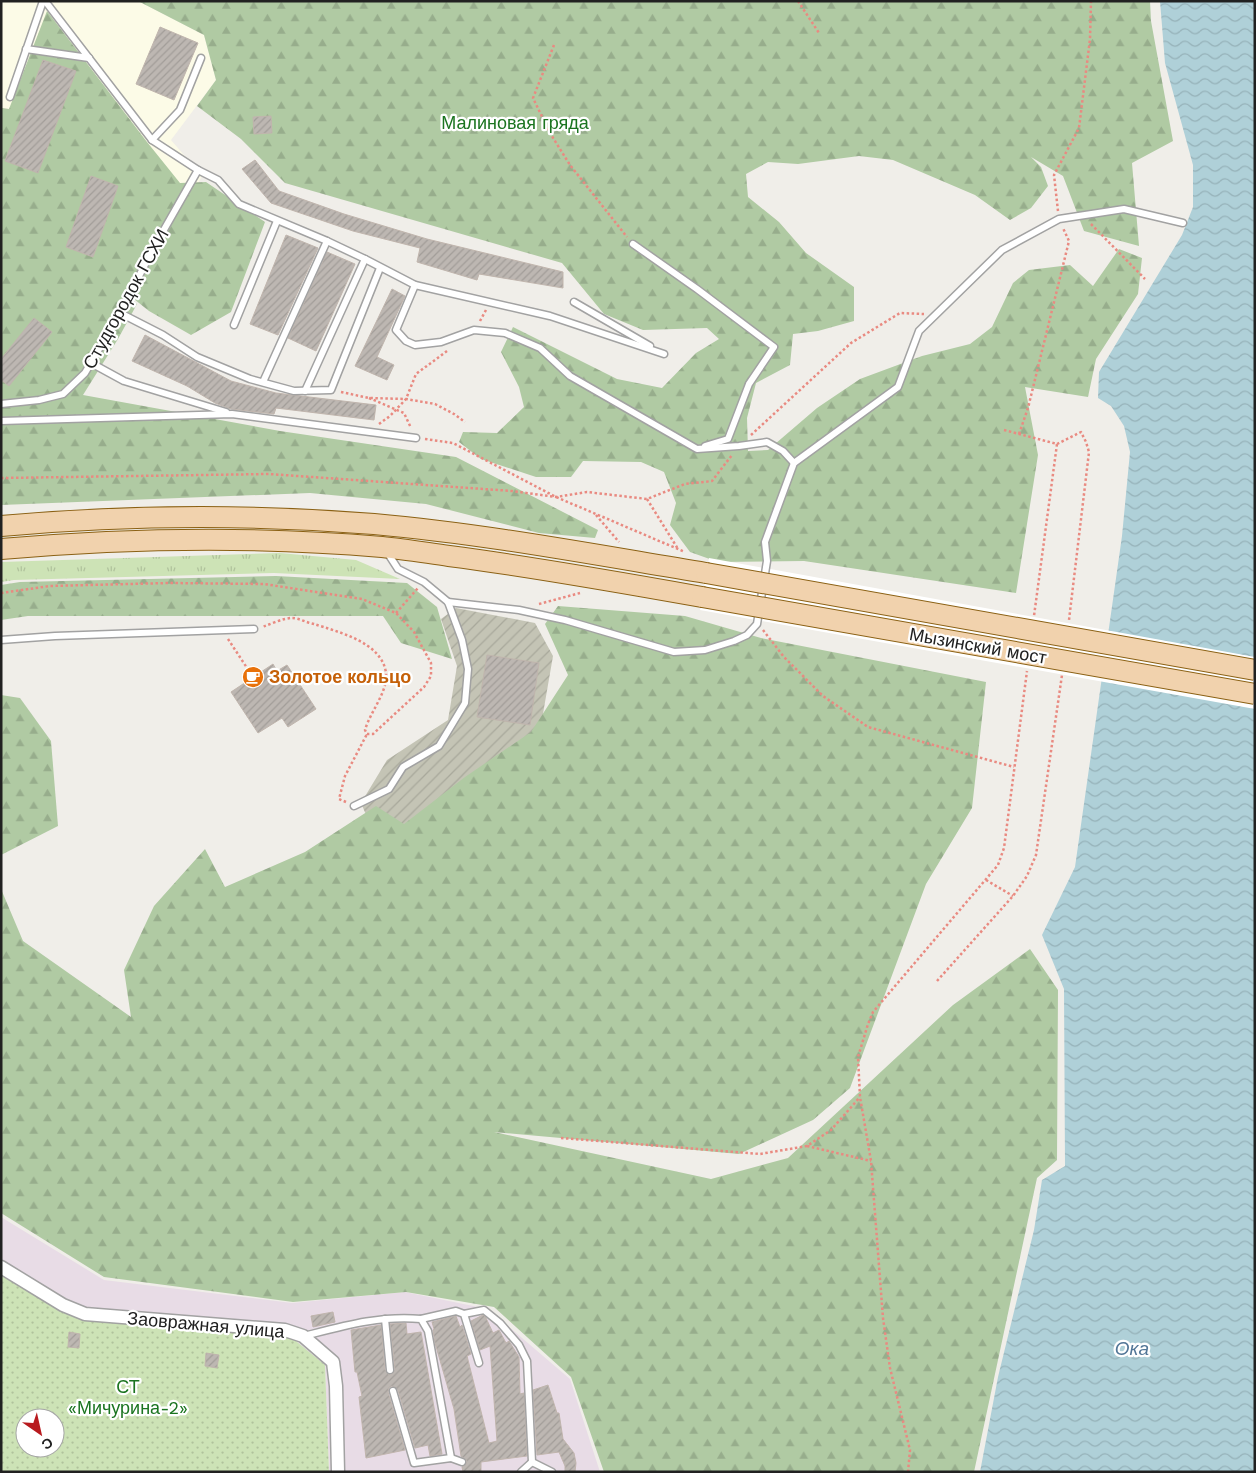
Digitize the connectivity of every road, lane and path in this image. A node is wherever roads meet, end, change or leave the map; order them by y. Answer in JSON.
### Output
{"nodes":[{"id":1,"x":44,"y":1,"type":"edge"},
{"id":2,"x":798,"y":1,"type":"edge"},
{"id":3,"x":819,"y":33,"type":"dead end"},
{"id":4,"x":554,"y":45,"type":"dead end"},
{"id":5,"x":26,"y":49,"type":"junction"},
{"id":6,"x":89,"y":58,"type":"junction"},
{"id":7,"x":201,"y":58,"type":"dead end"},
{"id":8,"x":10,"y":97,"type":"dead end"},
{"id":9,"x":152,"y":140,"type":"junction"},
{"id":10,"x":198,"y":170,"type":"junction"},
{"id":11,"x":1082,"y":216,"type":"junction"},
{"id":12,"x":277,"y":221,"type":"junction"},
{"id":13,"x":1183,"y":223,"type":"dead end"},
{"id":14,"x":326,"y":241,"type":"junction"},
{"id":15,"x":633,"y":244,"type":"joint"},
{"id":16,"x":365,"y":259,"type":"junction"},
{"id":17,"x":380,"y":268,"type":"junction"},
{"id":18,"x":1145,"y":279,"type":"dead end"},
{"id":19,"x":415,"y":286,"type":"junction"},
{"id":20,"x":574,"y":302,"type":"dead end"},
{"id":21,"x":120,"y":313,"type":"junction"},
{"id":22,"x":936,"y":314,"type":"junction"},
{"id":23,"x":234,"y":325,"type":"dead end"},
{"id":24,"x":91,"y":363,"type":"junction"},
{"id":25,"x":263,"y":382,"type":"junction"},
{"id":26,"x":332,"y":390,"type":"junction"},
{"id":27,"x":306,"y":391,"type":"junction"},
{"id":28,"x":369,"y":398,"type":"junction"},
{"id":29,"x":406,"y":399,"type":"junction"},
{"id":30,"x":1,"y":404,"type":"edge"},
{"id":31,"x":396,"y":410,"type":"junction"},
{"id":32,"x":232,"y":414,"type":"junction"},
{"id":33,"x":1,"y":421,"type":"edge"},
{"id":34,"x":465,"y":422,"type":"dead end"},
{"id":35,"x":1004,"y":430,"type":"dead end"},
{"id":36,"x":363,"y":431,"type":"junction"},
{"id":37,"x":1081,"y":432,"type":"dead end"},
{"id":38,"x":416,"y":438,"type":"junction"},
{"id":39,"x":1057,"y":444,"type":"junction"},
{"id":40,"x":739,"y":446,"type":"junction"},
{"id":41,"x":697,"y":449,"type":"junction"},
{"id":42,"x":794,"y":463,"type":"junction"},
{"id":43,"x":1,"y":478,"type":"edge"},
{"id":44,"x":556,"y":497,"type":"junction"},
{"id":45,"x":647,"y":499,"type":"junction"},
{"id":46,"x":596,"y":514,"type":"junction"},
{"id":47,"x":1,"y":526,"type":"edge"},
{"id":48,"x":621,"y":544,"type":"dead end"},
{"id":49,"x":383,"y":547,"type":"junction"},
{"id":50,"x":1,"y":549,"type":"edge"},
{"id":51,"x":587,"y":577,"type":"junction"},
{"id":52,"x":424,"y":582,"type":"junction"},
{"id":53,"x":1,"y":593,"type":"edge"},
{"id":54,"x":448,"y":602,"type":"junction"},
{"id":55,"x":519,"y":610,"type":"junction"},
{"id":56,"x":396,"y":613,"type":"junction"},
{"id":57,"x":1034,"y":620,"type":"dead end"},
{"id":58,"x":757,"y":624,"type":"junction"},
{"id":59,"x":254,"y":629,"type":"joint"},
{"id":60,"x":1,"y":640,"type":"edge"},
{"id":61,"x":235,"y":650,"type":"dead end"},
{"id":62,"x":1027,"y":669,"type":"dead end"},
{"id":63,"x":1255,"y":670,"type":"edge"},
{"id":64,"x":253,"y":677,"type":"dead end"},
{"id":65,"x":1255,"y":694,"type":"edge"},
{"id":66,"x":367,"y":734,"type":"junction"},
{"id":67,"x":1014,"y":767,"type":"junction"},
{"id":68,"x":354,"y":806,"type":"joint"},
{"id":69,"x":986,"y":880,"type":"junction"},
{"id":70,"x":937,"y":982,"type":"dead end"},
{"id":71,"x":860,"y":1097,"type":"junction"},
{"id":72,"x":561,"y":1138,"type":"dead end"},
{"id":73,"x":806,"y":1146,"type":"junction"},
{"id":74,"x":871,"y":1161,"type":"junction"},
{"id":75,"x":1,"y":1267,"type":"edge"},
{"id":76,"x":464,"y":1314,"type":"junction"},
{"id":77,"x":385,"y":1319,"type":"junction"},
{"id":78,"x":421,"y":1319,"type":"junction"},
{"id":79,"x":303,"y":1336,"type":"junction"},
{"id":80,"x":479,"y":1363,"type":"dead end"},
{"id":81,"x":390,"y":1370,"type":"dead end"},
{"id":82,"x":393,"y":1391,"type":"dead end"},
{"id":83,"x":451,"y":1458,"type":"junction"},
{"id":84,"x":462,"y":1462,"type":"dead end"},
{"id":85,"x":532,"y":1462,"type":"junction"},
{"id":86,"x":338,"y":1472,"type":"edge"},
{"id":87,"x":521,"y":1472,"type":"edge"},
{"id":88,"x":552,"y":1472,"type":"edge"},
{"id":89,"x":908,"y":1472,"type":"edge"}],
"edges":[{"from":1,"to":5,"type":"lane"},
{"from":1,"to":6,"type":"lane"},
{"from":2,"to":3,"type":"path"},
{"from":4,"to":15,"type":"path"},
{"from":5,"to":6,"type":"lane"},
{"from":5,"to":8,"type":"lane"},
{"from":6,"to":9,"type":"lane"},
{"from":7,"to":9,"type":"lane"},
{"from":9,"to":10,"type":"lane"},
{"from":10,"to":12,"type":"lane"},
{"from":10,"to":21,"type":"lane","name":"Студгородок ГСХИ"},
{"from":11,"to":13,"type":"lane"},
{"from":11,"to":18,"type":"path"},
{"from":11,"to":22,"type":"lane"},
{"from":12,"to":14,"type":"lane"},
{"from":12,"to":23,"type":"lane"},
{"from":14,"to":16,"type":"lane"},
{"from":14,"to":25,"type":"lane"},
{"from":15,"to":41,"type":"lane"},
{"from":16,"to":17,"type":"lane"},
{"from":16,"to":27,"type":"lane"},
{"from":17,"to":19,"type":"lane"},
{"from":17,"to":26,"type":"lane"},
{"from":19,"to":20,"type":"lane"},
{"from":19,"to":41,"type":"lane"},
{"from":21,"to":24,"type":"lane","name":"Студгородок ГСХИ"},
{"from":21,"to":25,"type":"lane"},
{"from":22,"to":40,"type":"path"},
{"from":22,"to":42,"type":"lane"},
{"from":24,"to":30,"type":"lane","name":"Студгородок ГСХИ"},
{"from":24,"to":32,"type":"lane"},
{"from":25,"to":27,"type":"lane"},
{"from":26,"to":27,"type":"lane"},
{"from":26,"to":28,"type":"path"},
{"from":28,"to":29,"type":"path"},
{"from":28,"to":31,"type":"path"},
{"from":29,"to":31,"type":"path"},
{"from":29,"to":34,"type":"path"},
{"from":31,"to":36,"type":"path"},
{"from":31,"to":38,"type":"path"},
{"from":32,"to":33,"type":"lane"},
{"from":32,"to":36,"type":"lane"},
{"from":35,"to":39,"type":"path"},
{"from":36,"to":38,"type":"lane"},
{"from":37,"to":39,"type":"path"},
{"from":38,"to":44,"type":"path"},
{"from":39,"to":57,"type":"path"},
{"from":40,"to":41,"type":"lane"},
{"from":40,"to":42,"type":"lane"},
{"from":40,"to":45,"type":"path"},
{"from":42,"to":58,"type":"lane"},
{"from":43,"to":44,"type":"path"},
{"from":44,"to":45,"type":"path"},
{"from":44,"to":46,"type":"path"},
{"from":45,"to":46,"type":"path"},
{"from":46,"to":48,"type":"path"},
{"from":47,"to":63,"type":"main road","name":"Мызинский мост","bridge":true},
{"from":49,"to":50,"type":"main road","name":"Мызинский мост"},
{"from":49,"to":51,"type":"main road","name":"Мызинский мост"},
{"from":49,"to":52,"type":"lane"},
{"from":51,"to":55,"type":"path"},
{"from":51,"to":65,"type":"main road","name":"Мызинский мост","bridge":true},
{"from":52,"to":54,"type":"lane"},
{"from":52,"to":56,"type":"path"},
{"from":53,"to":56,"type":"path"},
{"from":54,"to":55,"type":"lane"},
{"from":54,"to":68,"type":"lane"},
{"from":55,"to":58,"type":"lane"},
{"from":56,"to":66,"type":"path"},
{"from":58,"to":67,"type":"path"},
{"from":59,"to":60,"type":"lane"},
{"from":59,"to":66,"type":"path"},
{"from":61,"to":64,"type":"path"},
{"from":62,"to":67,"type":"path"},
{"from":66,"to":68,"type":"path"},
{"from":67,"to":69,"type":"path"},
{"from":69,"to":70,"type":"path"},
{"from":69,"to":71,"type":"path"},
{"from":71,"to":73,"type":"path"},
{"from":71,"to":74,"type":"path"},
{"from":72,"to":73,"type":"path"},
{"from":73,"to":74,"type":"path"},
{"from":74,"to":89,"type":"path"},
{"from":75,"to":79,"type":"street","name":"Заовражная улица"},
{"from":76,"to":78,"type":"lane"},
{"from":76,"to":80,"type":"lane"},
{"from":76,"to":85,"type":"lane"},
{"from":77,"to":78,"type":"lane"},
{"from":77,"to":79,"type":"lane"},
{"from":77,"to":81,"type":"lane"},
{"from":78,"to":83,"type":"lane"},
{"from":79,"to":86,"type":"street","name":"Заовражная улица"},
{"from":82,"to":83,"type":"lane"},
{"from":83,"to":84,"type":"lane"},
{"from":85,"to":87,"type":"lane"},
{"from":85,"to":88,"type":"lane"}]}
